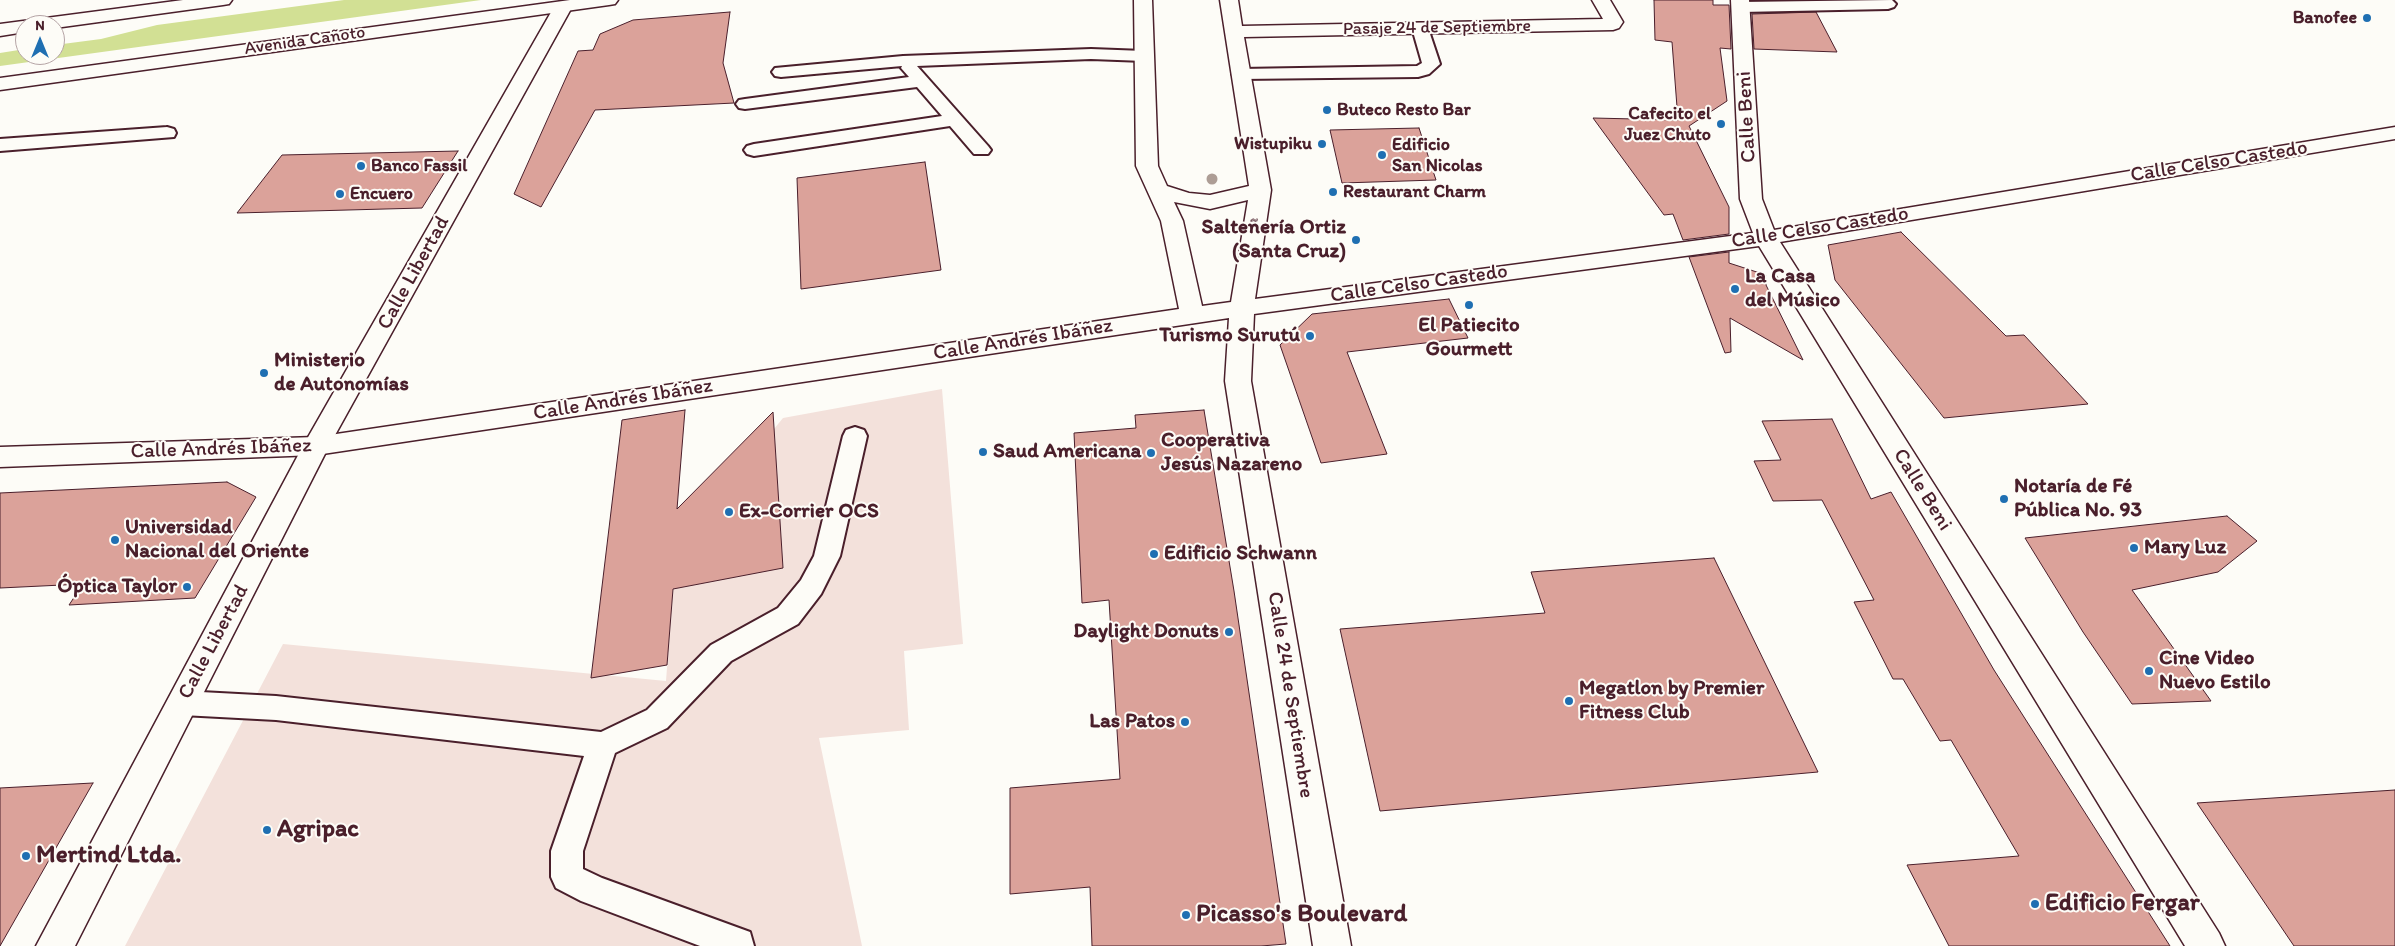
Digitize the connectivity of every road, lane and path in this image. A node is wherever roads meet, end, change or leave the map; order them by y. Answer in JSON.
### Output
{"nodes":[{"id":1,"x":222,"y":0,"type":"edge"},
{"id":2,"x":609,"y":0,"type":"edge"},
{"id":3,"x":1143,"y":0,"type":"edge"},
{"id":4,"x":1229,"y":0,"type":"edge"},
{"id":5,"x":1601,"y":0,"type":"edge"},
{"id":6,"x":565,"y":3,"type":"edge"},
{"id":7,"x":1740,"y":3,"type":"edge"},
{"id":8,"x":1888,"y":4,"type":"dead end"},
{"id":9,"x":65,"y":21,"type":"edge"},
{"id":10,"x":15,"y":28,"type":"edge"},
{"id":11,"x":1420,"y":28,"type":"junction"},
{"id":12,"x":0,"y":30,"type":"edge"},
{"id":13,"x":1234,"y":32,"type":"junction"},
{"id":14,"x":1144,"y":56,"type":"junction"},
{"id":15,"x":903,"y":61,"type":"junction"},
{"id":16,"x":804,"y":69,"type":"junction"},
{"id":17,"x":781,"y":72,"type":"dead end"},
{"id":18,"x":1241,"y":74,"type":"junction"},
{"id":19,"x":921,"y":81,"type":"junction"},
{"id":20,"x":0,"y":84,"type":"edge"},
{"id":21,"x":805,"y":96,"type":"junction"},
{"id":22,"x":745,"y":104,"type":"dead end"},
{"id":23,"x":955,"y":120,"type":"junction"},
{"id":24,"x":167,"y":133,"type":"dead end"},
{"id":25,"x":2395,"y":133,"type":"edge"},
{"id":26,"x":0,"y":145,"type":"edge"},
{"id":27,"x":754,"y":150,"type":"dead end"},
{"id":28,"x":981,"y":150,"type":"dead end"},
{"id":29,"x":1157,"y":190,"type":"junction"},
{"id":30,"x":1260,"y":190,"type":"junction"},
{"id":31,"x":1766,"y":238,"type":"junction"},
{"id":32,"x":1242,"y":308,"type":"junction"},
{"id":33,"x":1192,"y":315,"type":"junction"},
{"id":34,"x":855,"y":436,"type":"dead end"},
{"id":35,"x":316,"y":446,"type":"junction"},
{"id":36,"x":0,"y":457,"type":"edge"},
{"id":37,"x":182,"y":704,"type":"junction"},
{"id":38,"x":603,"y":745,"type":"junction"},
{"id":39,"x":738,"y":944,"type":"dead end"},
{"id":40,"x":55,"y":946,"type":"edge"},
{"id":41,"x":1332,"y":946,"type":"edge"},
{"id":42,"x":2206,"y":946,"type":"edge"}],
"edges":[{"from":1,"to":9,"type":"street"},
{"from":2,"to":6,"type":"street","name":"Avenida Cañoto"},
{"from":3,"to":14,"type":"street"},
{"from":4,"to":13,"type":"street","name":"Calle 24 de Septiembre"},
{"from":5,"to":11,"type":"street","name":"Pasaje 24 de Septiembre"},
{"from":6,"to":20,"type":"street","name":"Avenida Cañoto"},
{"from":6,"to":35,"type":"street","name":"Calle Libertad"},
{"from":7,"to":8,"type":"lane"},
{"from":7,"to":31,"type":"street","name":"Calle Beni"},
{"from":10,"to":12,"type":"street"},
{"from":11,"to":13,"type":"street","name":"Pasaje 24 de Septiembre"},
{"from":11,"to":18,"type":"lane"},
{"from":13,"to":18,"type":"street","name":"Calle 24 de Septiembre"},
{"from":14,"to":15,"type":"lane"},
{"from":14,"to":29,"type":"street"},
{"from":15,"to":16,"type":"lane"},
{"from":15,"to":19,"type":"lane"},
{"from":16,"to":17,"type":"lane"},
{"from":16,"to":21,"type":"lane"},
{"from":18,"to":30,"type":"street","name":"Calle 24 de Septiembre"},
{"from":19,"to":21,"type":"lane"},
{"from":19,"to":23,"type":"lane"},
{"from":21,"to":22,"type":"lane"},
{"from":23,"to":27,"type":"lane"},
{"from":23,"to":28,"type":"lane"},
{"from":24,"to":26,"type":"lane"},
{"from":25,"to":31,"type":"street","name":"Calle Celso Castedo"},
{"from":29,"to":30,"type":"street"},
{"from":29,"to":33,"type":"street"},
{"from":30,"to":32,"type":"street","name":"Calle 24 de Septiembre"},
{"from":31,"to":32,"type":"street","name":"Calle Celso Castedo"},
{"from":31,"to":42,"type":"street","name":"Calle Beni"},
{"from":32,"to":33,"type":"street","name":"Calle Andrés Ibáñez"},
{"from":32,"to":41,"type":"street","name":"Calle 24 de Septiembre"},
{"from":33,"to":35,"type":"street","name":"Calle Andrés Ibáñez"},
{"from":34,"to":38,"type":"lane"},
{"from":35,"to":36,"type":"street","name":"Calle Andrés Ibáñez"},
{"from":35,"to":37,"type":"street","name":"Calle Libertad"},
{"from":37,"to":38,"type":"lane"},
{"from":37,"to":40,"type":"street","name":"Calle Libertad"},
{"from":38,"to":39,"type":"lane"}]}
